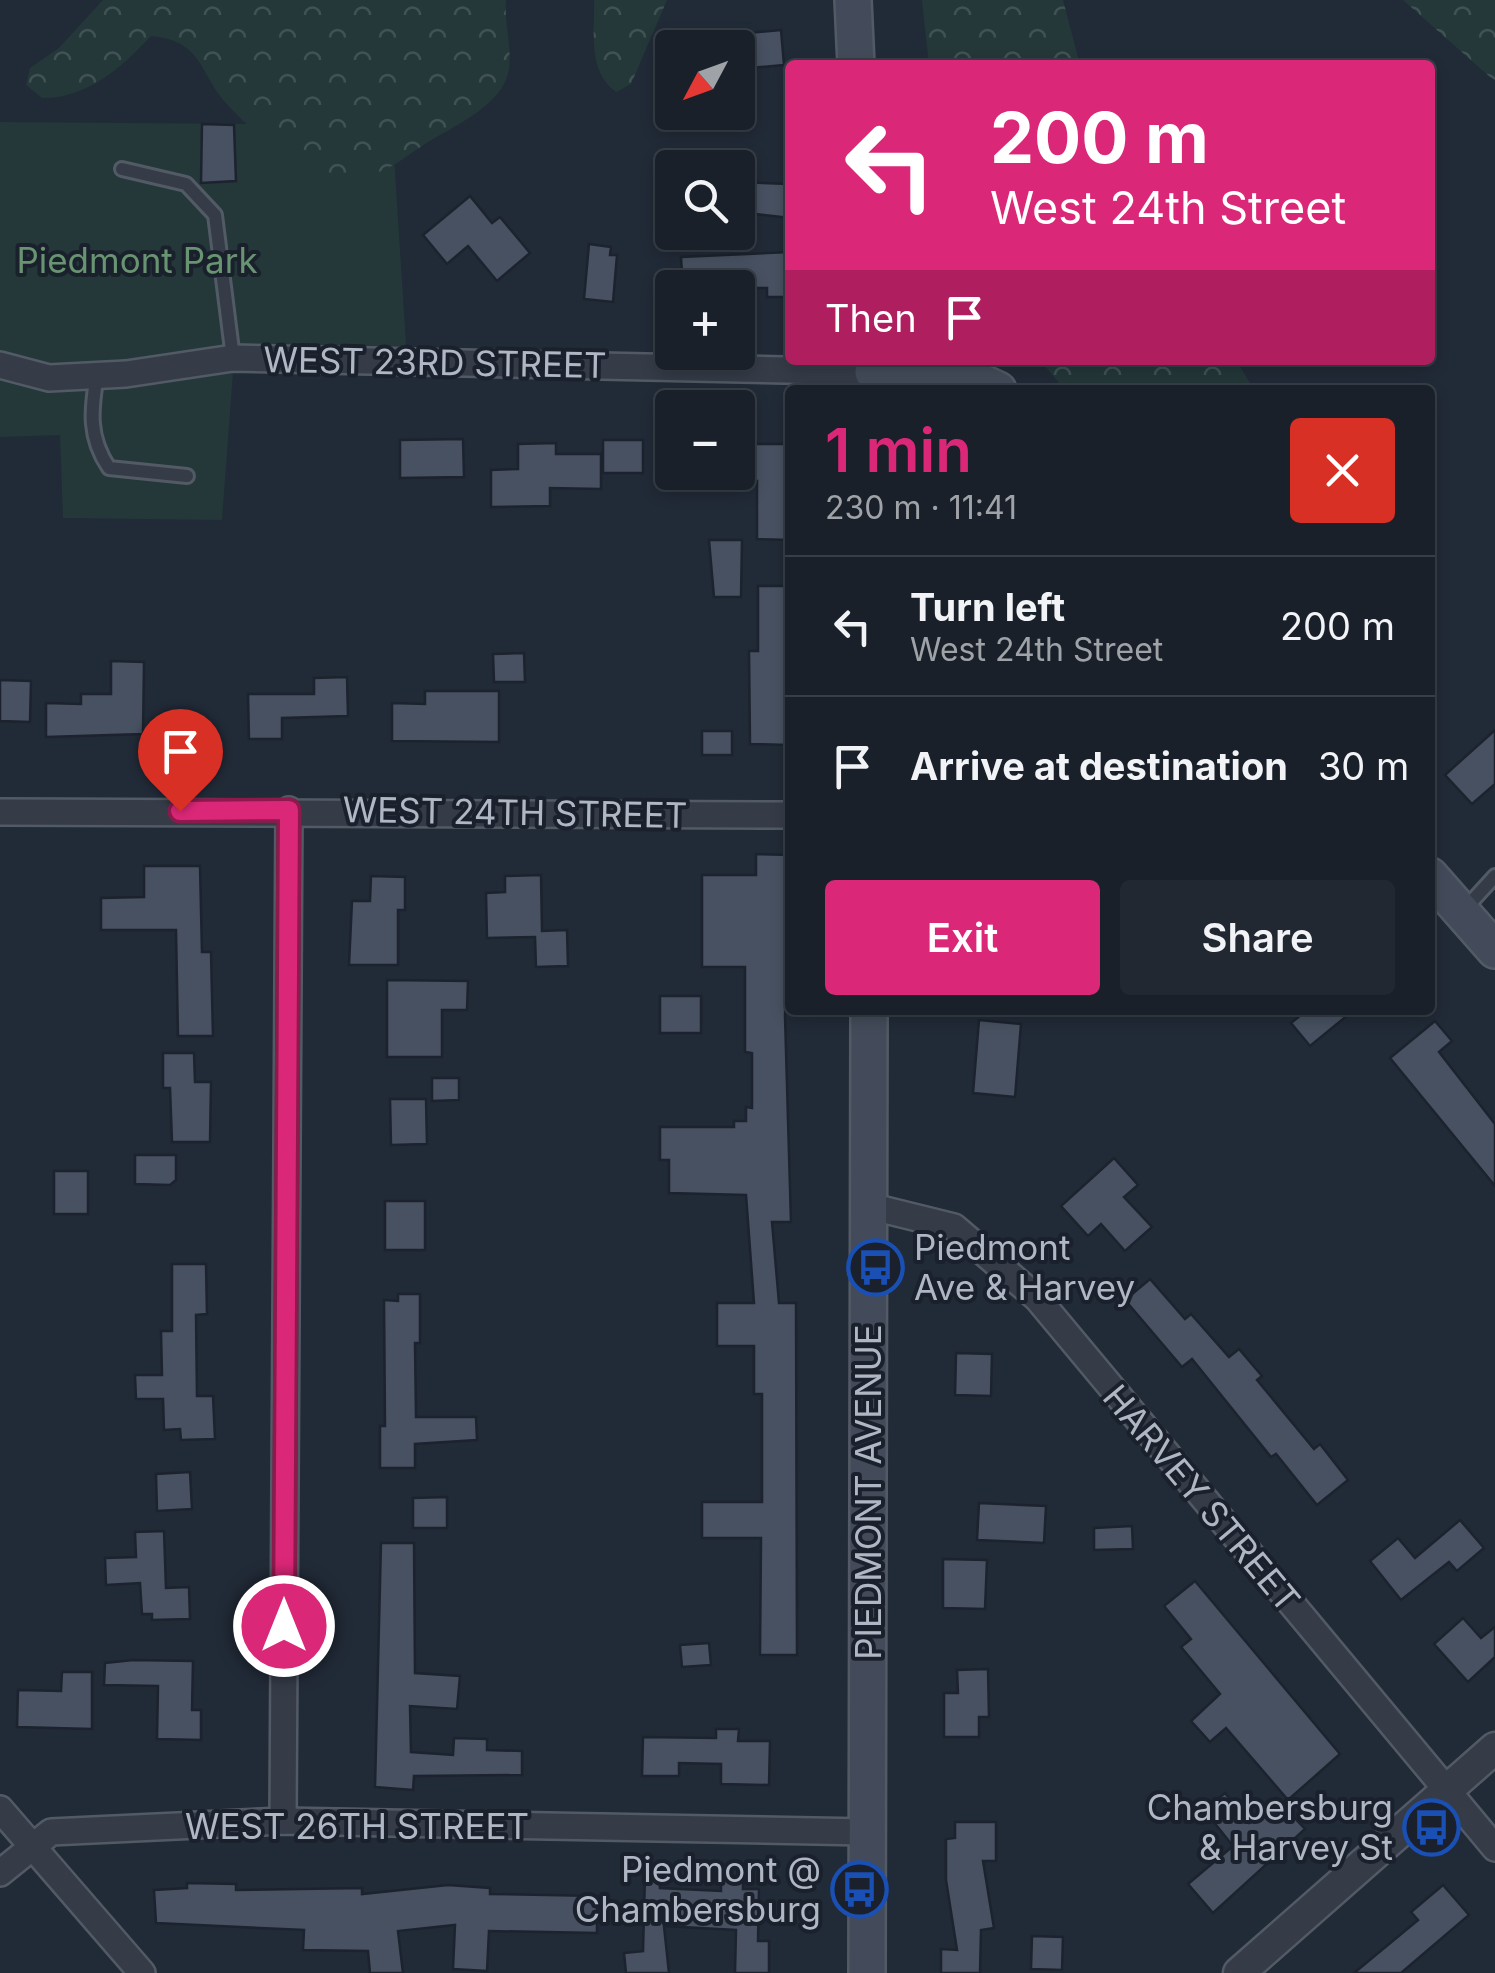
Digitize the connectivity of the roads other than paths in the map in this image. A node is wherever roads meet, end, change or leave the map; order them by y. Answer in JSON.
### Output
{"nodes":[{"id":1,"x":853,"y":0,"type":"edge"},
{"id":2,"x":856,"y":60,"type":"edge"},
{"id":3,"x":122,"y":169,"type":"dead end"},
{"id":4,"x":233,"y":358,"type":"junction"},
{"id":5,"x":0,"y":365,"type":"edge"},
{"id":6,"x":873,"y":374,"type":"edge"},
{"id":7,"x":97,"y":375,"type":"junction"},
{"id":8,"x":987,"y":385,"type":"edge"},
{"id":9,"x":187,"y":476,"type":"dead end"},
{"id":10,"x":289,"y":810,"type":"junction"},
{"id":11,"x":0,"y":812,"type":"edge"},
{"id":12,"x":785,"y":814,"type":"edge"},
{"id":13,"x":1495,"y":876,"type":"edge"},
{"id":14,"x":1435,"y":882,"type":"edge"},
{"id":15,"x":1462,"y":912,"type":"junction"},
{"id":16,"x":1495,"y":950,"type":"edge"},
{"id":17,"x":869,"y":1015,"type":"edge"},
{"id":18,"x":868,"y":1206,"type":"junction"},
{"id":19,"x":1495,"y":1748,"type":"edge"},
{"id":20,"x":1445,"y":1791,"type":"junction"},
{"id":21,"x":0,"y":1810,"type":"edge"},
{"id":22,"x":283,"y":1821,"type":"junction"},
{"id":23,"x":867,"y":1832,"type":"junction"},
{"id":24,"x":31,"y":1846,"type":"junction"},
{"id":25,"x":1495,"y":1848,"type":"edge"},
{"id":26,"x":0,"y":1873,"type":"edge"},
{"id":27,"x":142,"y":1973,"type":"edge"},
{"id":28,"x":866,"y":1973,"type":"edge"},
{"id":29,"x":1239,"y":1973,"type":"edge"}],
"edges":[{"from":1,"to":2,"type":"main road"},
{"from":3,"to":4,"type":"lane"},
{"from":4,"to":6,"type":"street","name":"WEST 23RD STREET"},
{"from":4,"to":7,"type":"street","name":"WEST 23RD STREET"},
{"from":5,"to":7,"type":"street","name":"WEST 23RD STREET"},
{"from":6,"to":8,"type":"main road"},
{"from":7,"to":9,"type":"lane"},
{"from":10,"to":11,"type":"street","name":"WEST 24TH STREET"},
{"from":10,"to":12,"type":"street","name":"WEST 24TH STREET"},
{"from":10,"to":22,"type":"street"},
{"from":13,"to":15,"type":"lane"},
{"from":14,"to":15,"type":"main road"},
{"from":15,"to":16,"type":"main road"},
{"from":17,"to":18,"type":"main road","name":"PIEDMONT AVENUE"},
{"from":18,"to":20,"type":"street","name":"HARVEY STREET"},
{"from":18,"to":23,"type":"main road","name":"PIEDMONT AVENUE"},
{"from":19,"to":20,"type":"street"},
{"from":20,"to":25,"type":"street","name":"HARVEY STREET"},
{"from":20,"to":29,"type":"street"},
{"from":21,"to":24,"type":"street"},
{"from":22,"to":23,"type":"street","name":"WEST 26TH STREET"},
{"from":22,"to":24,"type":"street","name":"WEST 26TH STREET"},
{"from":23,"to":28,"type":"main road","name":"PIEDMONT AVENUE"},
{"from":24,"to":26,"type":"street"},
{"from":24,"to":27,"type":"street"}]}
